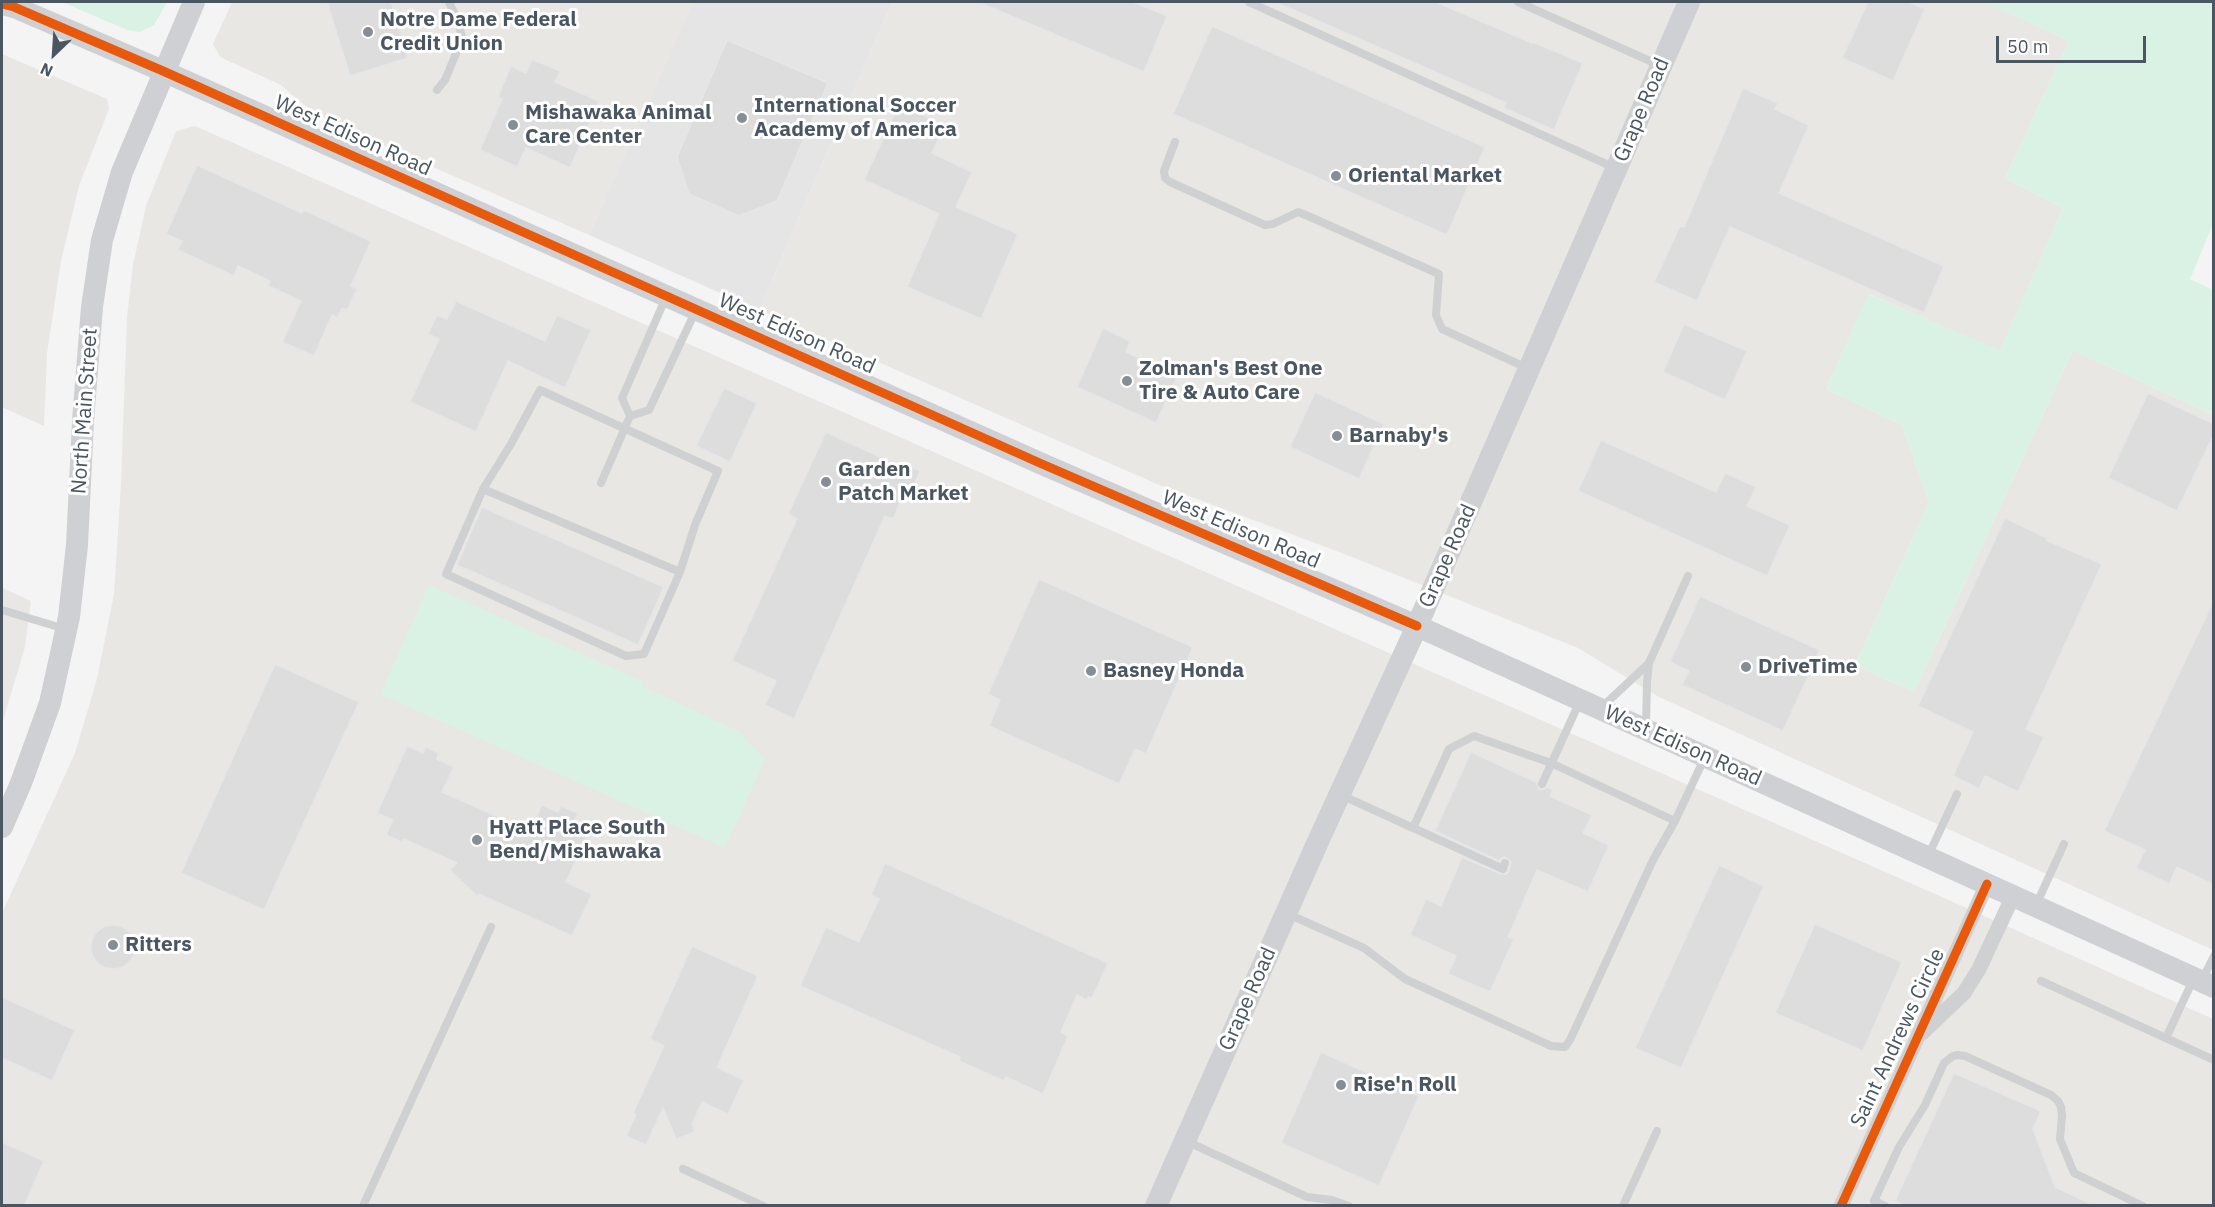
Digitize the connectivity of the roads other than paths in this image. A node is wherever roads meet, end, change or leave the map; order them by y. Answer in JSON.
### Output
{"nodes":[{"id":1,"x":194,"y":2,"type":"edge"},
{"id":2,"x":449,"y":2,"type":"edge"},
{"id":3,"x":1249,"y":2,"type":"edge"},
{"id":4,"x":1518,"y":2,"type":"edge"},
{"id":5,"x":1689,"y":2,"type":"edge"},
{"id":6,"x":7,"y":4,"type":"edge"},
{"id":7,"x":1661,"y":66,"type":"junction"},
{"id":8,"x":163,"y":71,"type":"junction"},
{"id":9,"x":437,"y":90,"type":"dead end"},
{"id":10,"x":1175,"y":142,"type":"dead end"},
{"id":11,"x":1616,"y":168,"type":"junction"},
{"id":12,"x":666,"y":296,"type":"junction"},
{"id":13,"x":697,"y":309,"type":"junction"},
{"id":14,"x":1529,"y":369,"type":"junction"},
{"id":15,"x":630,"y":416,"type":"junction"},
{"id":16,"x":624,"y":428,"type":"junction"},
{"id":17,"x":601,"y":483,"type":"dead end"},
{"id":18,"x":483,"y":489,"type":"junction"},
{"id":19,"x":680,"y":572,"type":"junction"},
{"id":20,"x":1688,"y":576,"type":"dead end"},
{"id":21,"x":2,"y":610,"type":"edge"},
{"id":22,"x":1417,"y":626,"type":"junction"},
{"id":23,"x":66,"y":630,"type":"junction"},
{"id":24,"x":1649,"y":663,"type":"junction"},
{"id":25,"x":1591,"y":704,"type":"junction"},
{"id":26,"x":1646,"y":730,"type":"junction"},
{"id":27,"x":1705,"y":756,"type":"junction"},
{"id":28,"x":1551,"y":763,"type":"junction"},
{"id":29,"x":1542,"y":784,"type":"dead end"},
{"id":30,"x":1957,"y":794,"type":"dead end"},
{"id":31,"x":1340,"y":795,"type":"junction"},
{"id":32,"x":1676,"y":821,"type":"junction"},
{"id":33,"x":2,"y":826,"type":"edge"},
{"id":34,"x":1413,"y":828,"type":"junction"},
{"id":35,"x":2064,"y":844,"type":"dead end"},
{"id":36,"x":1928,"y":857,"type":"junction"},
{"id":37,"x":1505,"y":863,"type":"dead end"},
{"id":38,"x":1988,"y":885,"type":"junction"},
{"id":39,"x":2013,"y":896,"type":"junction"},
{"id":40,"x":2035,"y":906,"type":"junction"},
{"id":41,"x":1286,"y":913,"type":"junction"},
{"id":42,"x":491,"y":927,"type":"dead end"},
{"id":43,"x":2214,"y":956,"type":"edge"},
{"id":44,"x":2041,"y":981,"type":"dead end"},
{"id":45,"x":2203,"y":982,"type":"edge"},
{"id":46,"x":1918,"y":1037,"type":"junction"},
{"id":47,"x":2166,"y":1038,"type":"junction"},
{"id":48,"x":2214,"y":1060,"type":"edge"},
{"id":49,"x":1657,"y":1131,"type":"dead end"},
{"id":50,"x":1185,"y":1140,"type":"junction"},
{"id":51,"x":683,"y":1169,"type":"dead end"},
{"id":52,"x":363,"y":1206,"type":"edge"},
{"id":53,"x":763,"y":1206,"type":"edge"},
{"id":54,"x":1156,"y":1206,"type":"edge"},
{"id":55,"x":1349,"y":1206,"type":"edge"},
{"id":56,"x":1623,"y":1206,"type":"edge"},
{"id":57,"x":1841,"y":1206,"type":"edge"},
{"id":58,"x":1885,"y":1206,"type":"edge"},
{"id":59,"x":2143,"y":1206,"type":"edge"}],
"edges":[{"from":1,"to":8,"type":"main road","name":"North Main Street"},
{"from":2,"to":9,"type":"lane"},
{"from":3,"to":11,"type":"lane"},
{"from":4,"to":7,"type":"lane"},
{"from":5,"to":7,"type":"main road","name":"Grape Road"},
{"from":6,"to":8,"type":"main road","name":"West Edison Road"},
{"from":7,"to":11,"type":"main road","name":"Grape Road"},
{"from":8,"to":12,"type":"main road","name":"West Edison Road"},
{"from":8,"to":23,"type":"main road","name":"North Main Street"},
{"from":10,"to":14,"type":"lane"},
{"from":11,"to":14,"type":"main road","name":"Grape Road"},
{"from":12,"to":13,"type":"main road","name":"West Edison Road"},
{"from":12,"to":15,"type":"lane"},
{"from":13,"to":15,"type":"lane"},
{"from":13,"to":22,"type":"main road","name":"West Edison Road"},
{"from":14,"to":22,"type":"main road","name":"Grape Road"},
{"from":15,"to":16,"type":"lane"},
{"from":16,"to":17,"type":"lane"},
{"from":16,"to":18,"type":"lane"},
{"from":16,"to":19,"type":"lane"},
{"from":18,"to":19,"type":"lane"},
{"from":18,"to":19,"type":"lane"},
{"from":20,"to":24,"type":"lane"},
{"from":21,"to":23,"type":"lane"},
{"from":22,"to":25,"type":"main road","name":"West Edison Road"},
{"from":22,"to":31,"type":"main road","name":"Grape Road"},
{"from":23,"to":33,"type":"main road","name":"North Main Street"},
{"from":24,"to":25,"type":"lane"},
{"from":24,"to":26,"type":"lane"},
{"from":25,"to":26,"type":"main road","name":"West Edison Road"},
{"from":25,"to":28,"type":"lane"},
{"from":26,"to":27,"type":"main road","name":"West Edison Road"},
{"from":27,"to":32,"type":"lane"},
{"from":27,"to":36,"type":"main road","name":"West Edison Road"},
{"from":28,"to":29,"type":"lane"},
{"from":28,"to":32,"type":"lane"},
{"from":28,"to":34,"type":"lane"},
{"from":30,"to":36,"type":"lane"},
{"from":31,"to":34,"type":"lane"},
{"from":31,"to":41,"type":"main road","name":"Grape Road"},
{"from":32,"to":41,"type":"lane"},
{"from":34,"to":37,"type":"lane"},
{"from":35,"to":40,"type":"lane"},
{"from":36,"to":38,"type":"main road","name":"West Edison Road"},
{"from":38,"to":39,"type":"main road","name":"West Edison Road"},
{"from":38,"to":46,"type":"street","name":"Saint Andrews Circle"},
{"from":39,"to":40,"type":"main road","name":"West Edison Road"},
{"from":39,"to":46,"type":"street","name":"Saint Andrews Circle"},
{"from":40,"to":45,"type":"main road","name":"West Edison Road"},
{"from":41,"to":50,"type":"main road","name":"Grape Road"},
{"from":42,"to":52,"type":"lane"},
{"from":43,"to":45,"type":"lane"},
{"from":44,"to":47,"type":"lane"},
{"from":45,"to":47,"type":"lane"},
{"from":46,"to":57,"type":"street","name":"Saint Andrews Circle"},
{"from":47,"to":48,"type":"lane"},
{"from":49,"to":56,"type":"lane"},
{"from":50,"to":54,"type":"main road","name":"Grape Road"},
{"from":50,"to":55,"type":"lane"},
{"from":51,"to":53,"type":"lane"},
{"from":58,"to":59,"type":"lane"}]}
